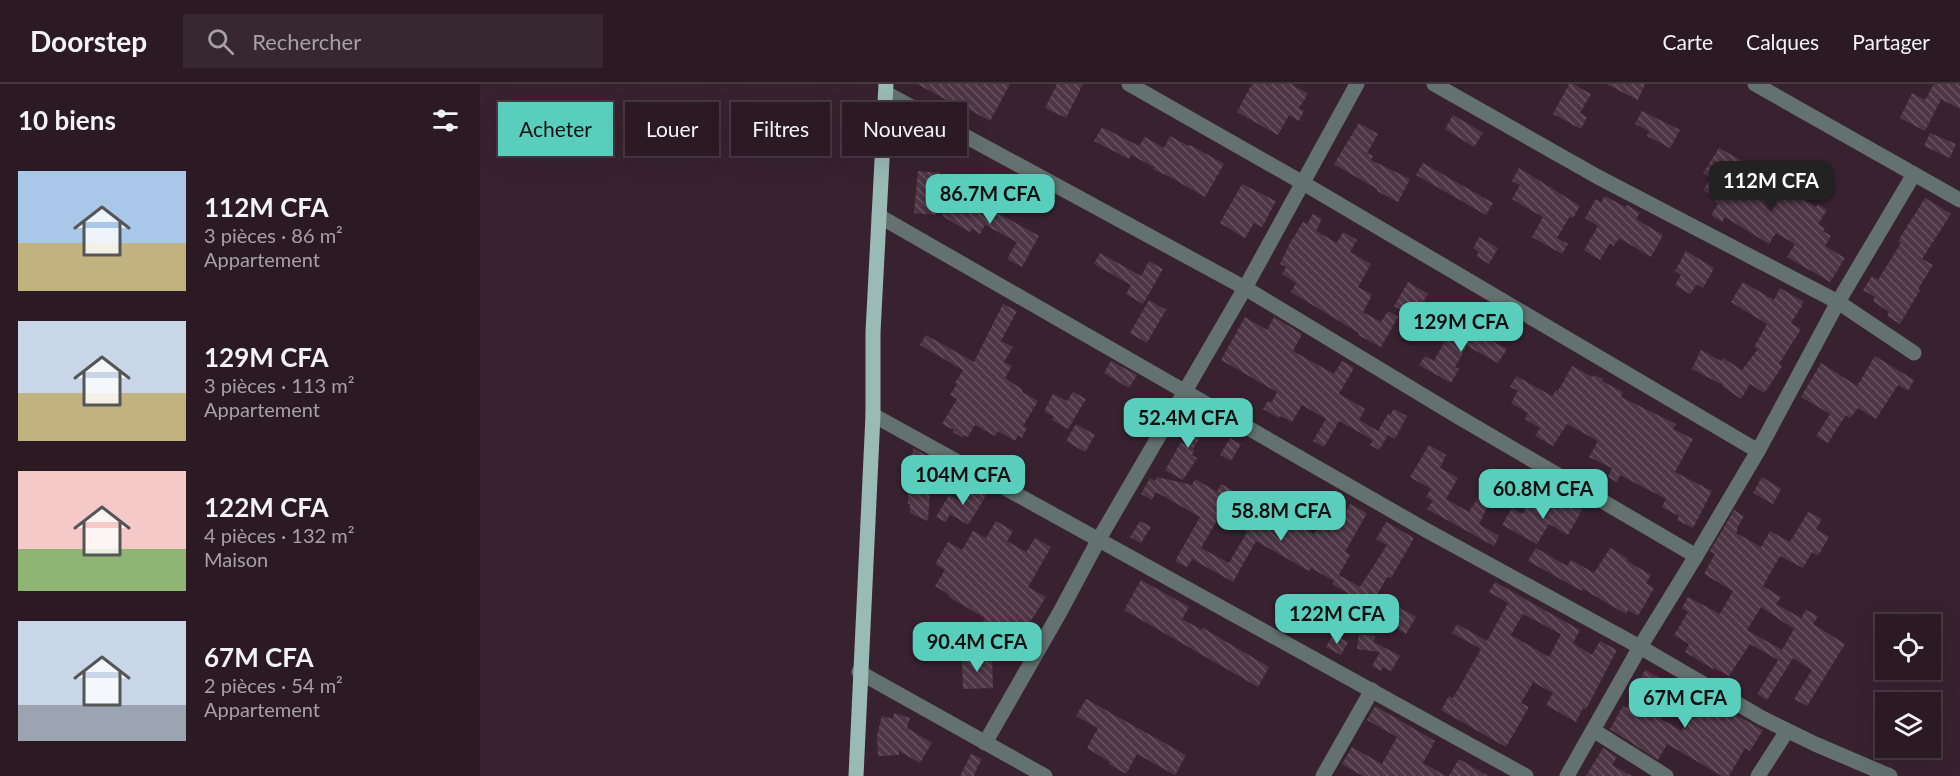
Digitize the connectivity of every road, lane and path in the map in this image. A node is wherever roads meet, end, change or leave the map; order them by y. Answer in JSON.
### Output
{"nodes":[{"id":1,"x":1129,"y":84,"type":"edge"},
{"id":2,"x":1358,"y":84,"type":"edge"},
{"id":3,"x":1434,"y":84,"type":"edge"},
{"id":4,"x":1755,"y":84,"type":"edge"},
{"id":5,"x":886,"y":88,"type":"edge"},
{"id":6,"x":1914,"y":174,"type":"junction"},
{"id":7,"x":1304,"y":183,"type":"junction"},
{"id":8,"x":1960,"y":200,"type":"edge"},
{"id":9,"x":879,"y":216,"type":"junction"},
{"id":10,"x":1245,"y":288,"type":"junction"},
{"id":11,"x":1838,"y":302,"type":"junction"},
{"id":12,"x":1914,"y":353,"type":"dead end"},
{"id":13,"x":1186,"y":392,"type":"junction"},
{"id":14,"x":873,"y":415,"type":"junction"},
{"id":15,"x":1758,"y":451,"type":"junction"},
{"id":16,"x":1099,"y":539,"type":"junction"},
{"id":17,"x":1696,"y":556,"type":"junction"},
{"id":18,"x":1640,"y":647,"type":"junction"},
{"id":19,"x":859,"y":672,"type":"junction"},
{"id":20,"x":1372,"y":690,"type":"junction"},
{"id":21,"x":1593,"y":730,"type":"junction"},
{"id":22,"x":1787,"y":731,"type":"junction"},
{"id":23,"x":985,"y":743,"type":"junction"},
{"id":24,"x":856,"y":776,"type":"edge"},
{"id":25,"x":1045,"y":776,"type":"edge"},
{"id":26,"x":1323,"y":776,"type":"edge"},
{"id":27,"x":1526,"y":776,"type":"edge"},
{"id":28,"x":1567,"y":776,"type":"edge"},
{"id":29,"x":1666,"y":776,"type":"edge"},
{"id":30,"x":1758,"y":776,"type":"edge"},
{"id":31,"x":1890,"y":776,"type":"edge"}],
"edges":[{"from":1,"to":7,"type":"street"},
{"from":2,"to":7,"type":"street"},
{"from":3,"to":11,"type":"street"},
{"from":4,"to":6,"type":"street"},
{"from":5,"to":9,"type":"main road"},
{"from":5,"to":10,"type":"street"},
{"from":6,"to":8,"type":"street"},
{"from":6,"to":11,"type":"street"},
{"from":7,"to":10,"type":"street"},
{"from":7,"to":15,"type":"street"},
{"from":9,"to":13,"type":"street"},
{"from":9,"to":14,"type":"main road"},
{"from":10,"to":13,"type":"street"},
{"from":10,"to":17,"type":"street"},
{"from":11,"to":12,"type":"street"},
{"from":11,"to":15,"type":"street"},
{"from":13,"to":16,"type":"street"},
{"from":13,"to":18,"type":"street"},
{"from":14,"to":16,"type":"street"},
{"from":14,"to":19,"type":"main road"},
{"from":15,"to":17,"type":"street"},
{"from":16,"to":20,"type":"street"},
{"from":16,"to":23,"type":"street"},
{"from":17,"to":18,"type":"street"},
{"from":18,"to":21,"type":"street"},
{"from":18,"to":22,"type":"street"},
{"from":19,"to":23,"type":"street"},
{"from":19,"to":24,"type":"main road"},
{"from":20,"to":26,"type":"street"},
{"from":20,"to":27,"type":"street"},
{"from":21,"to":28,"type":"street"},
{"from":21,"to":29,"type":"street"},
{"from":22,"to":30,"type":"street"},
{"from":22,"to":31,"type":"street"},
{"from":23,"to":25,"type":"street"}]}
